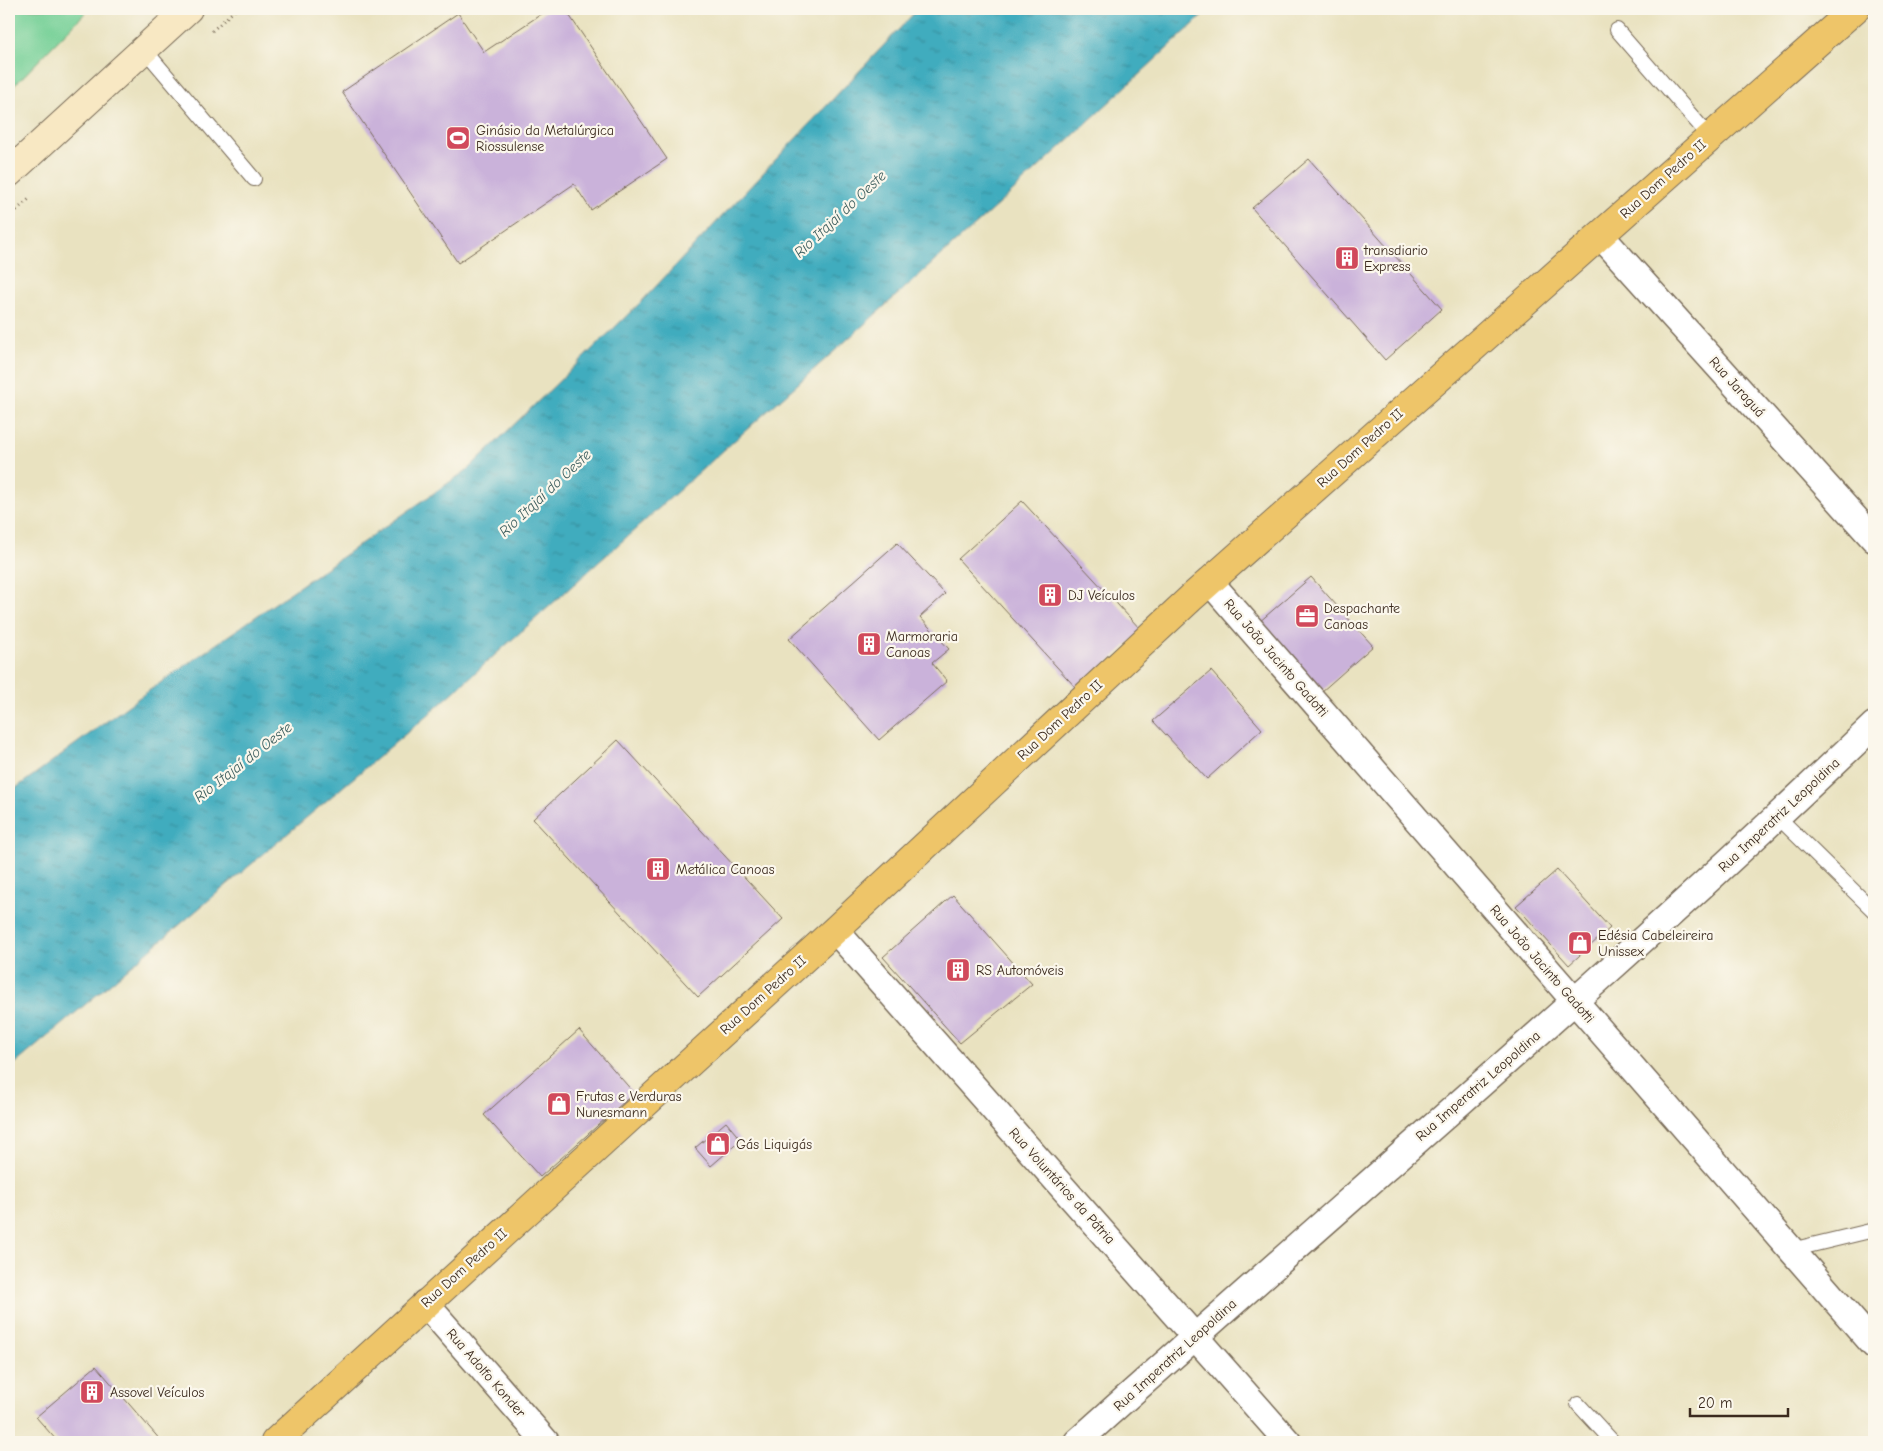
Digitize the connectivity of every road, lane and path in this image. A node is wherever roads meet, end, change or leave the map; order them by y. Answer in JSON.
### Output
{"nodes":[{"id":1,"x":188,"y":9,"type":"edge"},
{"id":2,"x":1855,"y":9,"type":"edge"},
{"id":3,"x":1617,"y":30,"type":"dead end"},
{"id":4,"x":144,"y":49,"type":"junction"},
{"id":5,"x":1710,"y":137,"type":"junction"},
{"id":6,"x":9,"y":173,"type":"edge"},
{"id":7,"x":254,"y":178,"type":"dead end"},
{"id":8,"x":1600,"y":235,"type":"junction"},
{"id":9,"x":1874,"y":539,"type":"edge"},
{"id":10,"x":1210,"y":582,"type":"junction"},
{"id":11,"x":1874,"y":725,"type":"edge"},
{"id":12,"x":1778,"y":817,"type":"junction"},
{"id":13,"x":1874,"y":911,"type":"edge"},
{"id":14,"x":835,"y":930,"type":"junction"},
{"id":15,"x":1574,"y":1001,"type":"junction"},
{"id":16,"x":1874,"y":1230,"type":"edge"},
{"id":17,"x":1791,"y":1250,"type":"junction"},
{"id":18,"x":425,"y":1304,"type":"junction"},
{"id":19,"x":1195,"y":1336,"type":"junction"},
{"id":20,"x":1874,"y":1345,"type":"edge"},
{"id":21,"x":1578,"y":1404,"type":"dead end"},
{"id":22,"x":275,"y":1442,"type":"edge"},
{"id":23,"x":546,"y":1442,"type":"edge"},
{"id":24,"x":1077,"y":1442,"type":"edge"},
{"id":25,"x":1288,"y":1442,"type":"edge"},
{"id":26,"x":1613,"y":1442,"type":"edge"}],
"edges":[{"from":1,"to":4,"type":"main road"},
{"from":2,"to":5,"type":"main road","name":"Rua Dom Pedro II"},
{"from":3,"to":5,"type":"lane"},
{"from":4,"to":6,"type":"main road"},
{"from":4,"to":7,"type":"lane"},
{"from":5,"to":8,"type":"main road","name":"Rua Dom Pedro II"},
{"from":8,"to":9,"type":"street","name":"Rua Jaraguá"},
{"from":8,"to":10,"type":"main road","name":"Rua Dom Pedro II"},
{"from":10,"to":14,"type":"main road","name":"Rua Dom Pedro II"},
{"from":10,"to":15,"type":"street","name":"Rua João Jacinto Gadotti"},
{"from":11,"to":12,"type":"street","name":"Rua Imperatriz Leopoldina"},
{"from":12,"to":13,"type":"lane"},
{"from":12,"to":15,"type":"street","name":"Rua Imperatriz Leopoldina"},
{"from":14,"to":18,"type":"main road","name":"Rua Dom Pedro II"},
{"from":14,"to":19,"type":"street","name":"Rua Voluntários da Pátria"},
{"from":15,"to":17,"type":"street","name":"Rua João Jacinto Gadotti"},
{"from":15,"to":19,"type":"street","name":"Rua Imperatriz Leopoldina"},
{"from":16,"to":17,"type":"lane"},
{"from":17,"to":20,"type":"street","name":"Rua João Jacinto Gadotti"},
{"from":18,"to":22,"type":"main road","name":"Rua Dom Pedro II"},
{"from":18,"to":23,"type":"street","name":"Rua Adolfo Konder"},
{"from":19,"to":24,"type":"street","name":"Rua Imperatriz Leopoldina"},
{"from":19,"to":25,"type":"street","name":"Rua Voluntários da Pátria"},
{"from":21,"to":26,"type":"lane"}]}
